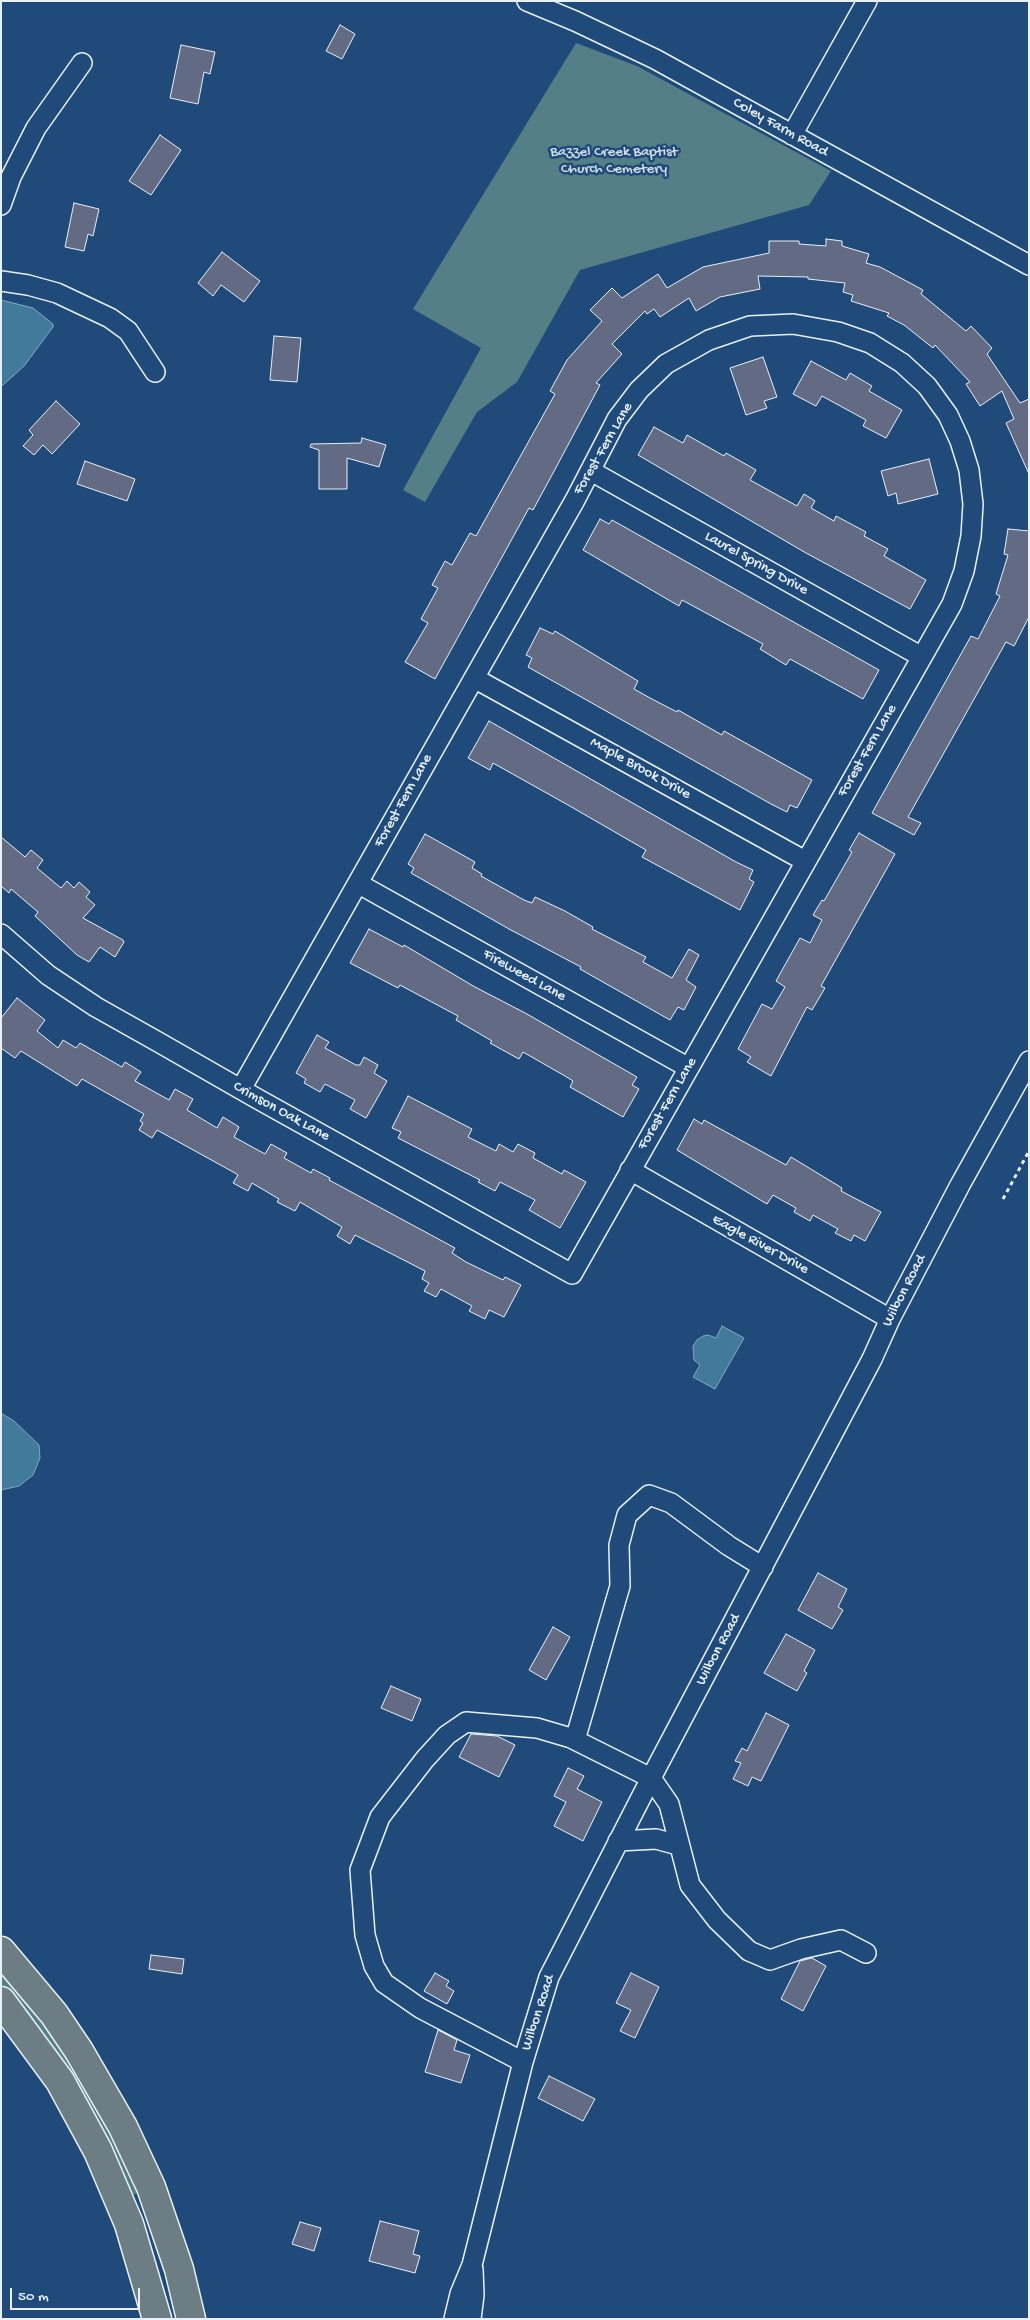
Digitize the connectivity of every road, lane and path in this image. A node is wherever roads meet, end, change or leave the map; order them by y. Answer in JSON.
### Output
{"nodes":[{"id":1,"x":867,"y":1,"type":"edge"},
{"id":2,"x":536,"y":3,"type":"edge"},
{"id":3,"x":82,"y":63,"type":"dead end"},
{"id":4,"x":792,"y":134,"type":"junction"},
{"id":5,"x":1,"y":204,"type":"edge"},
{"id":6,"x":1029,"y":265,"type":"edge"},
{"id":7,"x":1,"y":281,"type":"edge"},
{"id":8,"x":154,"y":372,"type":"dead end"},
{"id":9,"x":591,"y":471,"type":"junction"},
{"id":10,"x":922,"y":657,"type":"junction"},
{"id":11,"x":474,"y":678,"type":"junction"},
{"id":12,"x":805,"y":861,"type":"junction"},
{"id":13,"x":359,"y":884,"type":"junction"},
{"id":14,"x":1,"y":934,"type":"edge"},
{"id":15,"x":1029,"y":1061,"type":"edge"},
{"id":16,"x":689,"y":1068,"type":"junction"},
{"id":17,"x":241,"y":1089,"type":"junction"},
{"id":18,"x":1029,"y":1151,"type":"edge"},
{"id":19,"x":630,"y":1170,"type":"junction"},
{"id":20,"x":1003,"y":1199,"type":"dead end"},
{"id":21,"x":572,"y":1274,"type":"joint"},
{"id":22,"x":890,"y":1320,"type":"junction"},
{"id":23,"x":763,"y":1567,"type":"junction"},
{"id":24,"x":576,"y":1740,"type":"junction"},
{"id":25,"x":651,"y":1778,"type":"junction"},
{"id":26,"x":618,"y":1841,"type":"junction"},
{"id":27,"x":678,"y":1845,"type":"junction"},
{"id":28,"x":1,"y":1951,"type":"edge"},
{"id":29,"x":866,"y":1953,"type":"dead end"},
{"id":30,"x":1,"y":2001,"type":"edge"},
{"id":31,"x":523,"y":2062,"type":"junction"},
{"id":32,"x":472,"y":2265,"type":"junction"},
{"id":33,"x":157,"y":2319,"type":"edge"},
{"id":34,"x":191,"y":2319,"type":"edge"},
{"id":35,"x":454,"y":2319,"type":"edge"},
{"id":36,"x":471,"y":2319,"type":"edge"}],
"edges":[{"from":1,"to":4,"type":"street"},
{"from":2,"to":4,"type":"street","name":"Coley Farm Road"},
{"from":3,"to":5,"type":"street"},
{"from":4,"to":6,"type":"street","name":"Coley Farm Road"},
{"from":7,"to":8,"type":"street"},
{"from":9,"to":10,"type":"street","name":"Laurel Spring Drive"},
{"from":9,"to":10,"type":"street","name":"Forest Fern Lane"},
{"from":9,"to":11,"type":"street","name":"Forest Fern Lane"},
{"from":10,"to":12,"type":"street","name":"Forest Fern Lane"},
{"from":11,"to":12,"type":"street","name":"Maple Brook Drive"},
{"from":11,"to":13,"type":"street","name":"Forest Fern Lane"},
{"from":12,"to":16,"type":"street","name":"Forest Fern Lane"},
{"from":13,"to":16,"type":"street","name":"Fireweed Lane"},
{"from":13,"to":17,"type":"street","name":"Forest Fern Lane"},
{"from":14,"to":17,"type":"street","name":"Crimson Oak Lane"},
{"from":15,"to":22,"type":"street","name":"Wilbon Road"},
{"from":16,"to":19,"type":"street","name":"Forest Fern Lane"},
{"from":17,"to":21,"type":"street","name":"Crimson Oak Lane"},
{"from":18,"to":20,"type":"path"},
{"from":19,"to":21,"type":"street","name":"Forest Fern Lane"},
{"from":19,"to":22,"type":"street","name":"Eagle River Drive"},
{"from":22,"to":23,"type":"street","name":"Wilbon Road"},
{"from":23,"to":24,"type":"street"},
{"from":23,"to":25,"type":"street","name":"Wilbon Road"},
{"from":24,"to":25,"type":"street"},
{"from":24,"to":31,"type":"street"},
{"from":25,"to":26,"type":"street","name":"Wilbon Road"},
{"from":25,"to":27,"type":"street"},
{"from":26,"to":27,"type":"street"},
{"from":26,"to":31,"type":"street","name":"Wilbon Road"},
{"from":27,"to":29,"type":"street"},
{"from":28,"to":34,"type":"highway"},
{"from":30,"to":33,"type":"highway"},
{"from":31,"to":32,"type":"street","name":"Wilbon Road"},
{"from":32,"to":35,"type":"street","name":"Wilbon Road"},
{"from":32,"to":36,"type":"street","name":"Wilbon Road"}]}
